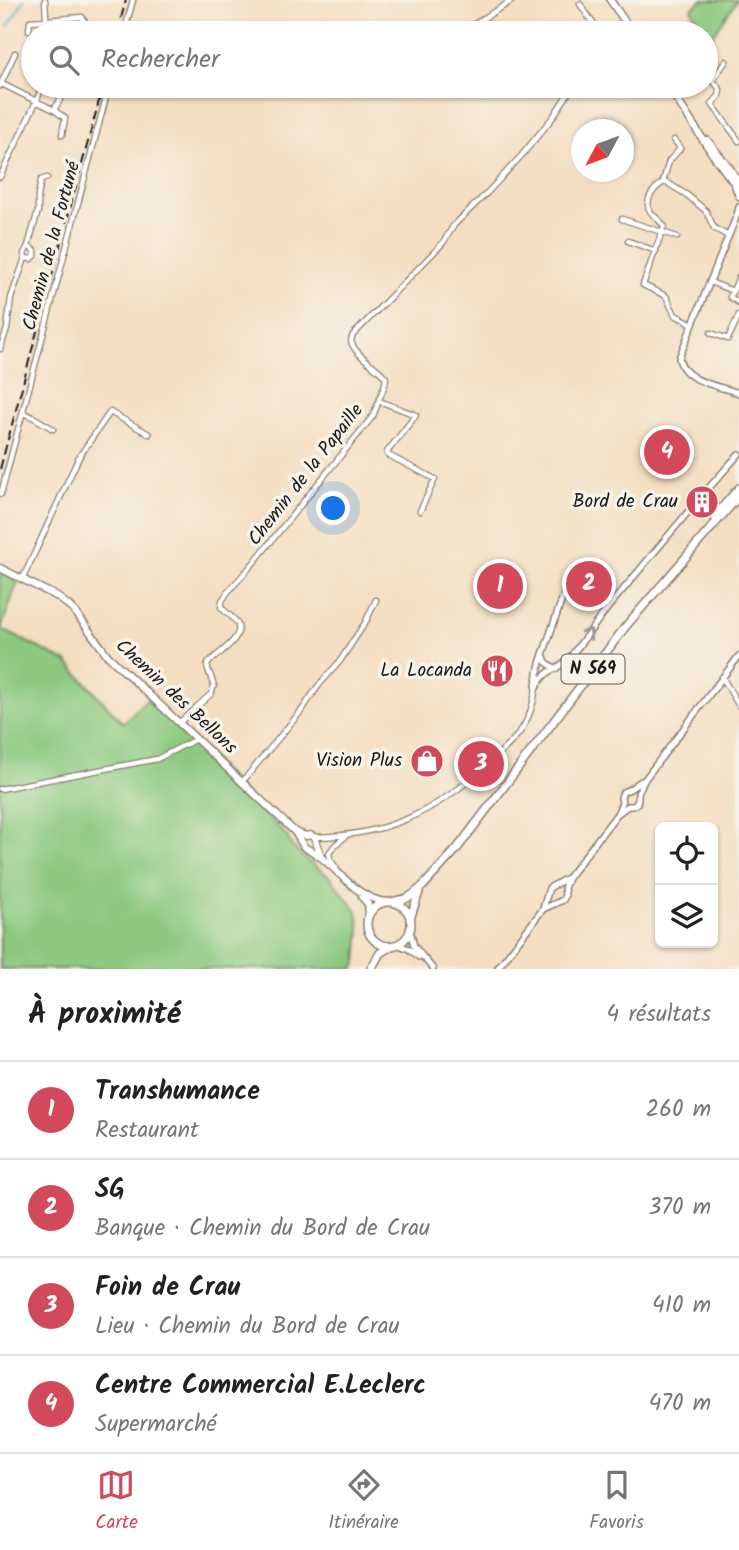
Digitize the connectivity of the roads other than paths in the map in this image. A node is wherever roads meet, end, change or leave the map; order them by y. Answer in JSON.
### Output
{"nodes":[{"id":1,"x":45,"y":0,"type":"edge"},
{"id":2,"x":133,"y":0,"type":"edge"},
{"id":3,"x":513,"y":0,"type":"edge"},
{"id":4,"x":612,"y":0,"type":"edge"},
{"id":5,"x":580,"y":4,"type":"dead end"},
{"id":6,"x":47,"y":20,"type":"junction"},
{"id":7,"x":30,"y":21,"type":"edge"},
{"id":8,"x":84,"y":21,"type":"edge"},
{"id":9,"x":127,"y":21,"type":"edge"},
{"id":10,"x":479,"y":21,"type":"edge"},
{"id":11,"x":592,"y":21,"type":"edge"},
{"id":12,"x":624,"y":21,"type":"edge"},
{"id":13,"x":15,"y":52,"type":"dead end"},
{"id":14,"x":726,"y":61,"type":"dead end"},
{"id":15,"x":718,"y":72,"type":"edge"},
{"id":16,"x":1,"y":85,"type":"edge"},
{"id":17,"x":21,"y":93,"type":"edge"},
{"id":18,"x":32,"y":98,"type":"edge"},
{"id":19,"x":61,"y":98,"type":"edge"},
{"id":20,"x":107,"y":98,"type":"edge"},
{"id":21,"x":565,"y":98,"type":"edge"},
{"id":22,"x":676,"y":98,"type":"edge"},
{"id":23,"x":717,"y":98,"type":"edge"},
{"id":24,"x":37,"y":100,"type":"junction"},
{"id":25,"x":54,"y":110,"type":"junction"},
{"id":26,"x":694,"y":125,"type":"junction"},
{"id":27,"x":62,"y":135,"type":"dead end"},
{"id":28,"x":674,"y":141,"type":"dead end"},
{"id":29,"x":739,"y":141,"type":"edge"},
{"id":30,"x":0,"y":177,"type":"edge"},
{"id":31,"x":47,"y":178,"type":"dead end"},
{"id":32,"x":663,"y":182,"type":"junction"},
{"id":33,"x":739,"y":183,"type":"edge"},
{"id":34,"x":739,"y":195,"type":"edge"},
{"id":35,"x":739,"y":206,"type":"edge"},
{"id":36,"x":622,"y":219,"type":"dead end"},
{"id":37,"x":739,"y":221,"type":"edge"},
{"id":38,"x":732,"y":227,"type":"junction"},
{"id":39,"x":662,"y":232,"type":"junction"},
{"id":40,"x":728,"y":236,"type":"junction"},
{"id":41,"x":677,"y":237,"type":"dead end"},
{"id":42,"x":628,"y":241,"type":"dead end"},
{"id":43,"x":28,"y":246,"type":"junction"},
{"id":44,"x":656,"y":251,"type":"junction"},
{"id":45,"x":25,"y":258,"type":"junction"},
{"id":46,"x":739,"y":277,"type":"edge"},
{"id":47,"x":710,"y":282,"type":"junction"},
{"id":48,"x":733,"y":291,"type":"junction"},
{"id":49,"x":739,"y":303,"type":"edge"},
{"id":50,"x":739,"y":315,"type":"edge"},
{"id":51,"x":693,"y":324,"type":"junction"},
{"id":52,"x":712,"y":333,"type":"dead end"},
{"id":53,"x":0,"y":347,"type":"edge"},
{"id":54,"x":739,"y":393,"type":"edge"},
{"id":55,"x":379,"y":401,"type":"junction"},
{"id":56,"x":23,"y":412,"type":"junction"},
{"id":57,"x":53,"y":429,"type":"dead end"},
{"id":58,"x":149,"y":434,"type":"dead end"},
{"id":59,"x":739,"y":454,"type":"edge"},
{"id":60,"x":739,"y":488,"type":"edge"},
{"id":61,"x":1,"y":494,"type":"edge"},
{"id":62,"x":739,"y":496,"type":"edge"},
{"id":63,"x":420,"y":511,"type":"dead end"},
{"id":64,"x":691,"y":551,"type":"junction"},
{"id":65,"x":0,"y":568,"type":"edge"},
{"id":66,"x":23,"y":578,"type":"junction"},
{"id":67,"x":376,"y":600,"type":"dead end"},
{"id":68,"x":606,"y":610,"type":"junction"},
{"id":69,"x":543,"y":654,"type":"junction"},
{"id":70,"x":739,"y":656,"type":"edge"},
{"id":71,"x":556,"y":669,"type":"junction"},
{"id":72,"x":722,"y":677,"type":"junction"},
{"id":73,"x":536,"y":688,"type":"junction"},
{"id":74,"x":739,"y":706,"type":"edge"},
{"id":75,"x":179,"y":723,"type":"junction"},
{"id":76,"x":196,"y":739,"type":"junction"},
{"id":77,"x":645,"y":779,"type":"junction"},
{"id":78,"x":243,"y":781,"type":"junction"},
{"id":79,"x":0,"y":789,"type":"edge"},
{"id":80,"x":630,"y":789,"type":"junction"},
{"id":81,"x":638,"y":794,"type":"junction"},
{"id":82,"x":625,"y":804,"type":"junction"},
{"id":83,"x":348,"y":835,"type":"junction"},
{"id":84,"x":311,"y":842,"type":"junction"},
{"id":85,"x":342,"y":877,"type":"junction"},
{"id":86,"x":423,"y":886,"type":"junction"},
{"id":87,"x":560,"y":886,"type":"junction"},
{"id":88,"x":359,"y":892,"type":"junction"},
{"id":89,"x":547,"y":897,"type":"junction"},
{"id":90,"x":388,"y":902,"type":"junction"},
{"id":91,"x":556,"y":903,"type":"junction"},
{"id":92,"x":543,"y":909,"type":"junction"},
{"id":93,"x":369,"y":915,"type":"junction"},
{"id":94,"x":410,"y":919,"type":"junction"},
{"id":95,"x":410,"y":929,"type":"junction"},
{"id":96,"x":372,"y":937,"type":"junction"},
{"id":97,"x":396,"y":945,"type":"junction"},
{"id":98,"x":370,"y":969,"type":"edge"},
{"id":99,"x":432,"y":969,"type":"edge"},
{"id":100,"x":497,"y":969,"type":"edge"}],
"edges":[{"from":1,"to":6,"type":"street"},
{"from":2,"to":9,"type":"street"},
{"from":3,"to":10,"type":"street"},
{"from":4,"to":12,"type":"main road"},
{"from":5,"to":11,"type":"street"},
{"from":6,"to":7,"type":"street"},
{"from":6,"to":8,"type":"street"},
{"from":13,"to":16,"type":"street"},
{"from":14,"to":15,"type":"street"},
{"from":16,"to":17,"type":"street"},
{"from":18,"to":24,"type":"street"},
{"from":19,"to":25,"type":"street"},
{"from":20,"to":56,"type":"street","name":"Chemin de la Fortuné"},
{"from":21,"to":55,"type":"street","name":"Chemin de la Papaille"},
{"from":22,"to":26,"type":"main road"},
{"from":23,"to":29,"type":"street"},
{"from":24,"to":25,"type":"street"},
{"from":24,"to":30,"type":"street"},
{"from":25,"to":27,"type":"street"},
{"from":26,"to":33,"type":"main road"},
{"from":26,"to":34,"type":"main road"},
{"from":28,"to":32,"type":"street"},
{"from":31,"to":43,"type":"street"},
{"from":32,"to":39,"type":"street"},
{"from":32,"to":40,"type":"street"},
{"from":35,"to":38,"type":"street"},
{"from":36,"to":39,"type":"street"},
{"from":37,"to":38,"type":"street"},
{"from":38,"to":40,"type":"street"},
{"from":39,"to":41,"type":"street"},
{"from":39,"to":44,"type":"street"},
{"from":40,"to":47,"type":"street"},
{"from":42,"to":44,"type":"street"},
{"from":43,"to":45,"type":"street"},
{"from":43,"to":45,"type":"street"},
{"from":44,"to":51,"type":"street"},
{"from":45,"to":53,"type":"street"},
{"from":46,"to":48,"type":"street"},
{"from":47,"to":48,"type":"street"},
{"from":47,"to":51,"type":"street"},
{"from":48,"to":49,"type":"street"},
{"from":50,"to":52,"type":"street"},
{"from":51,"to":54,"type":"street"},
{"from":55,"to":63,"type":"street"},
{"from":55,"to":75,"type":"street","name":"Chemin de la Papaille"},
{"from":56,"to":57,"type":"street"},
{"from":56,"to":61,"type":"street","name":"Chemin de la Fortuné"},
{"from":58,"to":66,"type":"street"},
{"from":59,"to":68,"type":"street"},
{"from":60,"to":64,"type":"main road","number":"N 569"},
{"from":62,"to":64,"type":"main road","number":"N 569"},
{"from":64,"to":86,"type":"main road","number":"N 569"},
{"from":65,"to":66,"type":"main road","name":"Chemin des Bellons"},
{"from":66,"to":75,"type":"main road","name":"Chemin des Bellons"},
{"from":67,"to":78,"type":"street"},
{"from":68,"to":69,"type":"street"},
{"from":71,"to":68,"type":"street","one_way":true},
{"from":69,"to":71,"type":"street"},
{"from":69,"to":73,"type":"street"},
{"from":70,"to":72,"type":"street"},
{"from":71,"to":73,"type":"street"},
{"from":72,"to":74,"type":"street"},
{"from":72,"to":77,"type":"street"},
{"from":73,"to":83,"type":"street"},
{"from":75,"to":76,"type":"main road","name":"Chemin des Bellons"},
{"from":76,"to":78,"type":"main road","name":"Chemin des Bellons"},
{"from":76,"to":79,"type":"street"},
{"from":77,"to":80,"type":"street"},
{"from":77,"to":81,"type":"street"},
{"from":78,"to":84,"type":"main road","name":"Chemin des Bellons"},
{"from":80,"to":81,"type":"street"},
{"from":80,"to":82,"type":"street"},
{"from":81,"to":82,"type":"street"},
{"from":82,"to":87,"type":"street"},
{"from":83,"to":84,"type":"street"},
{"from":83,"to":85,"type":"street"},
{"from":84,"to":85,"type":"main road","name":"Chemin des Bellons"},
{"from":85,"to":88,"type":"main road","name":"Chemin des Bellons"},
{"from":86,"to":90,"type":"main road","number":"N 569"},
{"from":86,"to":94,"type":"main road","number":"N 569"},
{"from":87,"to":89,"type":"street"},
{"from":87,"to":91,"type":"street"},
{"from":88,"to":90,"type":"main road","name":"Chemin des Bellons"},
{"from":88,"to":93,"type":"main road","name":"Chemin des Bellons"},
{"from":89,"to":91,"type":"street"},
{"from":89,"to":92,"type":"street"},
{"from":90,"to":93,"type":"main road"},
{"from":90,"to":94,"type":"main road"},
{"from":91,"to":92,"type":"street"},
{"from":92,"to":100,"type":"street"},
{"from":93,"to":96,"type":"main road"},
{"from":94,"to":95,"type":"main road"},
{"from":95,"to":97,"type":"main road"},
{"from":95,"to":99,"type":"street"},
{"from":96,"to":97,"type":"main road"},
{"from":96,"to":98,"type":"main road"},
{"from":97,"to":98,"type":"main road"},
{"from":97,"to":99,"type":"street"}]}
